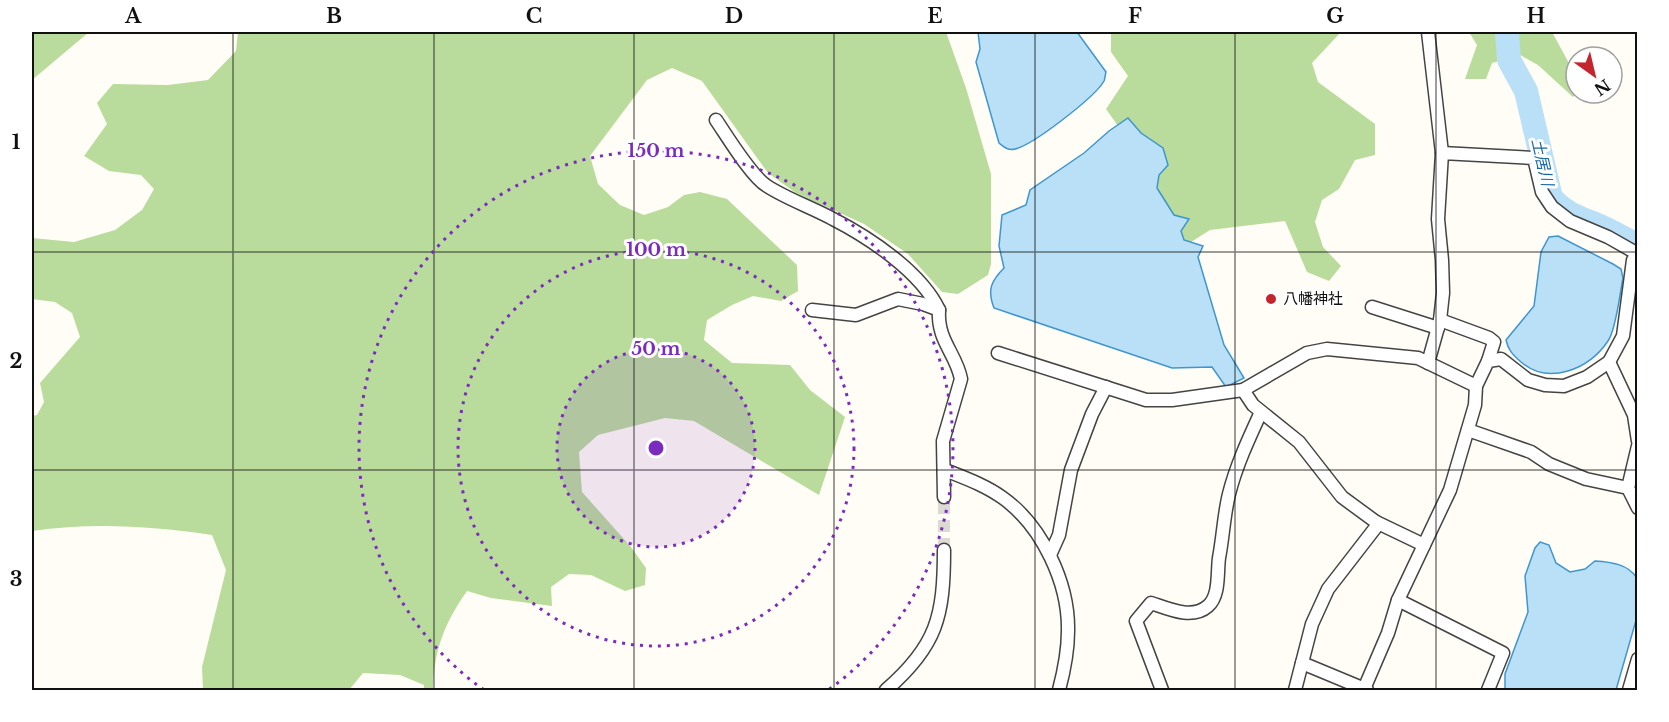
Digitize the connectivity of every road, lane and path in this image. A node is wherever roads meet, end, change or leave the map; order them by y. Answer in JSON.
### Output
{"nodes":[{"id":1,"x":1428,"y":32,"type":"edge"},
{"id":2,"x":716,"y":120,"type":"dead end"},
{"id":3,"x":1442,"y":153,"type":"junction"},
{"id":4,"x":1638,"y":254,"type":"edge"},
{"id":5,"x":1372,"y":307,"type":"dead end"},
{"id":6,"x":812,"y":310,"type":"dead end"},
{"id":7,"x":939,"y":310,"type":"junction"},
{"id":8,"x":1439,"y":324,"type":"junction"},
{"id":9,"x":998,"y":353,"type":"dead end"},
{"id":10,"x":1488,"y":361,"type":"junction"},
{"id":11,"x":1609,"y":362,"type":"junction"},
{"id":12,"x":1428,"y":363,"type":"junction"},
{"id":13,"x":1106,"y":387,"type":"junction"},
{"id":14,"x":1476,"y":387,"type":"junction"},
{"id":15,"x":1243,"y":390,"type":"junction"},
{"id":16,"x":1638,"y":391,"type":"edge"},
{"id":17,"x":1625,"y":394,"type":"junction"},
{"id":18,"x":1261,"y":412,"type":"junction"},
{"id":19,"x":1468,"y":430,"type":"junction"},
{"id":20,"x":1638,"y":441,"type":"edge"},
{"id":21,"x":1638,"y":446,"type":"edge"},
{"id":22,"x":945,"y":470,"type":"junction"},
{"id":23,"x":1628,"y":488,"type":"junction"},
{"id":24,"x":944,"y":497,"type":"tunnel mouth"},
{"id":25,"x":1638,"y":508,"type":"edge"},
{"id":26,"x":1376,"y":522,"type":"junction"},
{"id":27,"x":1424,"y":545,"type":"junction"},
{"id":28,"x":944,"y":550,"type":"tunnel mouth"},
{"id":29,"x":1050,"y":555,"type":"junction"},
{"id":30,"x":1398,"y":600,"type":"junction"},
{"id":31,"x":1638,"y":659,"type":"edge"},
{"id":32,"x":1302,"y":663,"type":"junction"},
{"id":33,"x":1635,"y":676,"type":"edge"},
{"id":34,"x":886,"y":690,"type":"edge"},
{"id":35,"x":1059,"y":690,"type":"edge"},
{"id":36,"x":1162,"y":690,"type":"edge"},
{"id":37,"x":1295,"y":690,"type":"edge"},
{"id":38,"x":1365,"y":690,"type":"edge"},
{"id":39,"x":1488,"y":690,"type":"edge"},
{"id":40,"x":1629,"y":690,"type":"edge"}],
"edges":[{"from":1,"to":3,"type":"street"},
{"from":2,"to":7,"type":"street"},
{"from":3,"to":4,"type":"street"},
{"from":3,"to":8,"type":"street"},
{"from":4,"to":11,"type":"street"},
{"from":5,"to":8,"type":"street"},
{"from":6,"to":7,"type":"street"},
{"from":7,"to":22,"type":"street"},
{"from":8,"to":10,"type":"street"},
{"from":8,"to":12,"type":"street"},
{"from":9,"to":13,"type":"street"},
{"from":10,"to":11,"type":"street"},
{"from":10,"to":14,"type":"street"},
{"from":11,"to":17,"type":"street"},
{"from":12,"to":14,"type":"street"},
{"from":12,"to":15,"type":"street"},
{"from":13,"to":15,"type":"street"},
{"from":13,"to":29,"type":"street"},
{"from":14,"to":19,"type":"street"},
{"from":15,"to":18,"type":"street"},
{"from":16,"to":17,"type":"street"},
{"from":17,"to":20,"type":"street"},
{"from":18,"to":26,"type":"street"},
{"from":18,"to":36,"type":"street"},
{"from":19,"to":23,"type":"street"},
{"from":19,"to":27,"type":"street"},
{"from":21,"to":23,"type":"street"},
{"from":22,"to":24,"type":"street"},
{"from":22,"to":29,"type":"street"},
{"from":23,"to":25,"type":"street"},
{"from":26,"to":27,"type":"street"},
{"from":26,"to":32,"type":"street"},
{"from":27,"to":30,"type":"street"},
{"from":28,"to":34,"type":"street"},
{"from":29,"to":35,"type":"street"},
{"from":30,"to":38,"type":"street"},
{"from":30,"to":39,"type":"street"},
{"from":31,"to":33,"type":"street"},
{"from":32,"to":37,"type":"street"},
{"from":32,"to":38,"type":"street"},
{"from":33,"to":40,"type":"street"}]}
